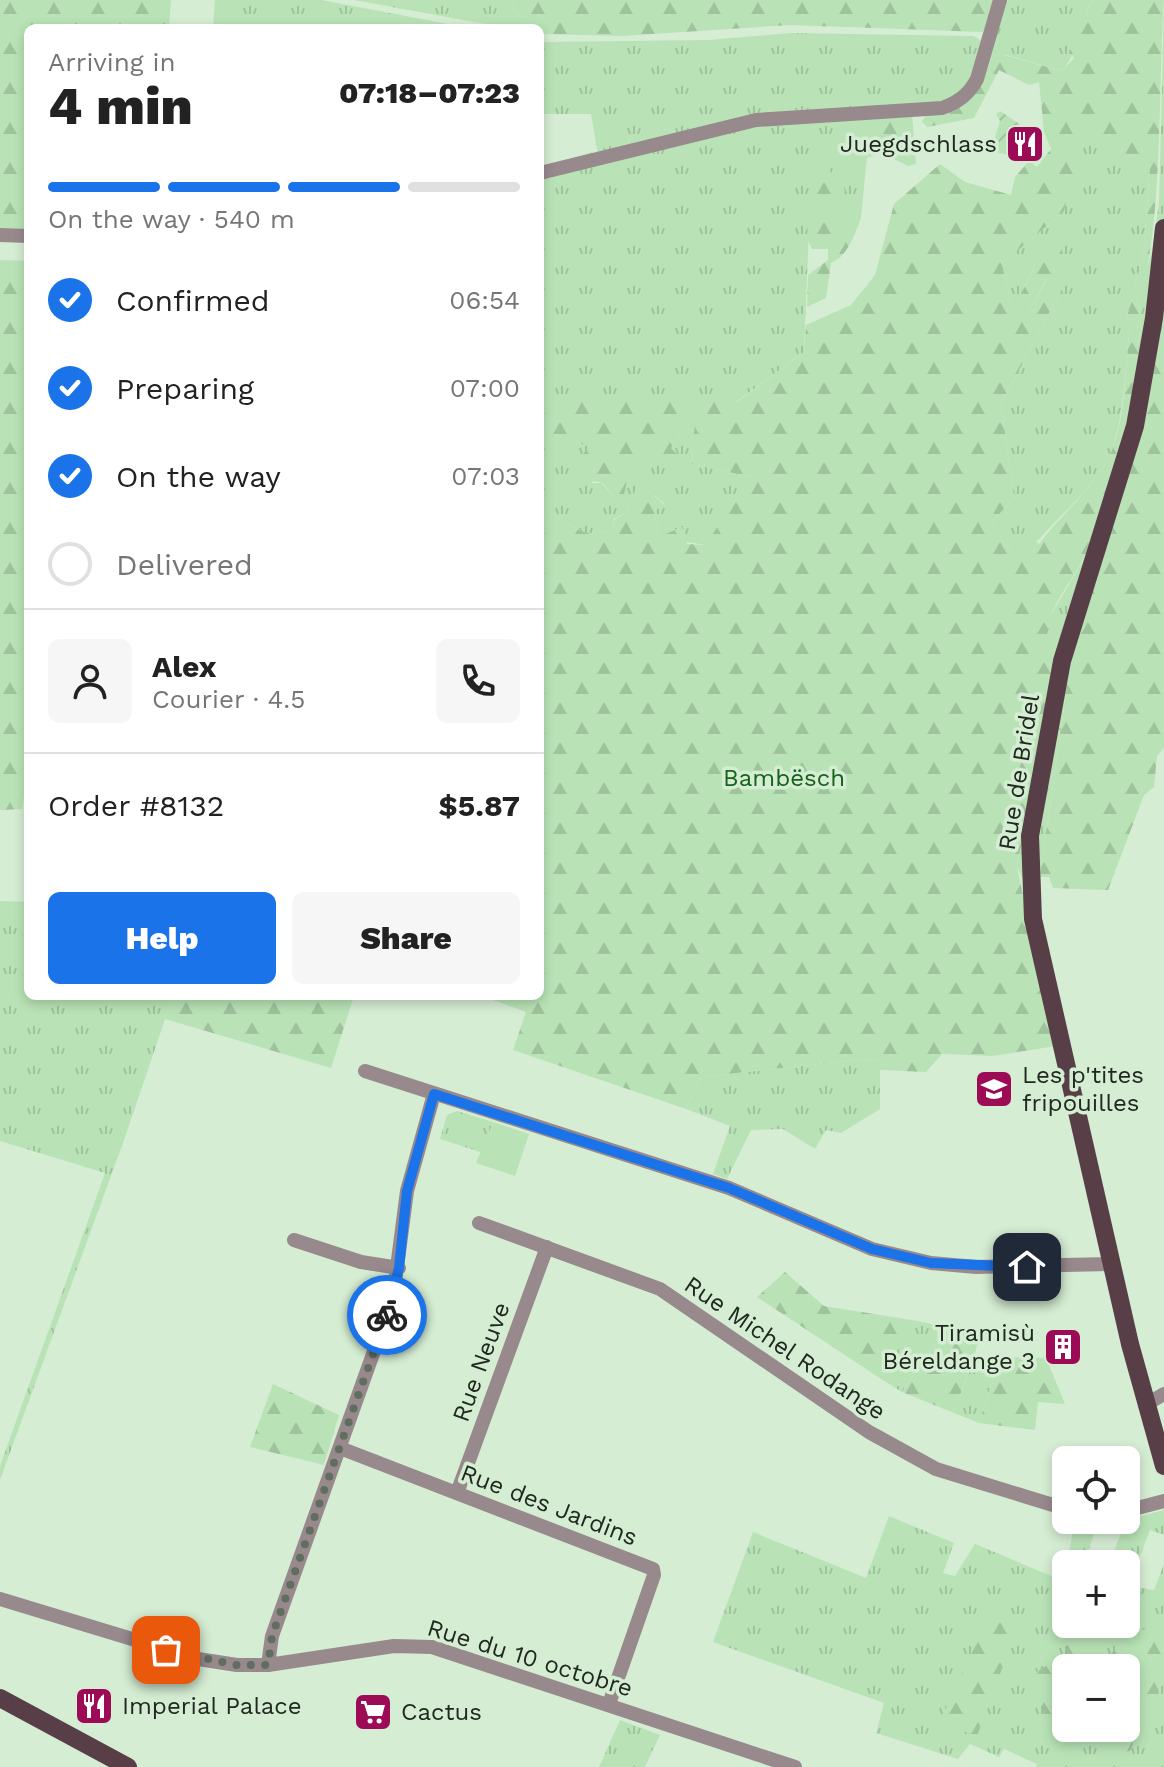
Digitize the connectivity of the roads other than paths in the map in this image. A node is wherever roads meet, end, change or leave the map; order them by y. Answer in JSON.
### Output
{"nodes":[{"id":1,"x":1000,"y":0,"type":"edge"},
{"id":2,"x":544,"y":172,"type":"edge"},
{"id":3,"x":1164,"y":228,"type":"edge"},
{"id":4,"x":0,"y":235,"type":"edge"},
{"id":5,"x":24,"y":236,"type":"edge"},
{"id":6,"x":365,"y":1071,"type":"dead end"},
{"id":7,"x":434,"y":1094,"type":"junction"},
{"id":8,"x":479,"y":1223,"type":"dead end"},
{"id":9,"x":294,"y":1240,"type":"dead end"},
{"id":10,"x":547,"y":1247,"type":"junction"},
{"id":11,"x":1111,"y":1264,"type":"junction"},
{"id":12,"x":399,"y":1268,"type":"junction"},
{"id":13,"x":1164,"y":1394,"type":"edge"},
{"id":14,"x":1145,"y":1405,"type":"junction"},
{"id":15,"x":340,"y":1448,"type":"junction"},
{"id":16,"x":1164,"y":1466,"type":"edge"},
{"id":17,"x":457,"y":1493,"type":"junction"},
{"id":18,"x":1164,"y":1501,"type":"edge"},
{"id":19,"x":1052,"y":1505,"type":"edge"},
{"id":20,"x":1140,"y":1507,"type":"edge"},
{"id":21,"x":0,"y":1599,"type":"edge"},
{"id":22,"x":268,"y":1665,"type":"junction"},
{"id":23,"x":0,"y":1698,"type":"edge"},
{"id":24,"x":609,"y":1704,"type":"junction"},
{"id":25,"x":128,"y":1767,"type":"edge"},
{"id":26,"x":795,"y":1767,"type":"edge"}],
"edges":[{"from":1,"to":2,"type":"street"},
{"from":3,"to":11,"type":"main road","name":"Rue de Bridel"},
{"from":4,"to":5,"type":"street"},
{"from":6,"to":7,"type":"street"},
{"from":7,"to":11,"type":"street"},
{"from":7,"to":12,"type":"street"},
{"from":8,"to":10,"type":"street","name":"Rue Michel Rodange"},
{"from":9,"to":12,"type":"street"},
{"from":10,"to":17,"type":"street","name":"Rue Neuve"},
{"from":10,"to":19,"type":"street","name":"Rue Michel Rodange"},
{"from":11,"to":14,"type":"main road","name":"Rue de Bridel"},
{"from":12,"to":15,"type":"street"},
{"from":13,"to":14,"type":"street"},
{"from":14,"to":16,"type":"main road","name":"Rue de Bridel"},
{"from":15,"to":17,"type":"street","name":"Rue des Jardins"},
{"from":15,"to":22,"type":"street"},
{"from":17,"to":24,"type":"street","name":"Rue des Jardins"},
{"from":18,"to":20,"type":"street"},
{"from":21,"to":22,"type":"street","name":"Rue du 10 octobre"},
{"from":22,"to":24,"type":"street","name":"Rue du 10 octobre"},
{"from":23,"to":25,"type":"main road"},
{"from":24,"to":26,"type":"street","name":"Rue du 10 octobre"}]}
